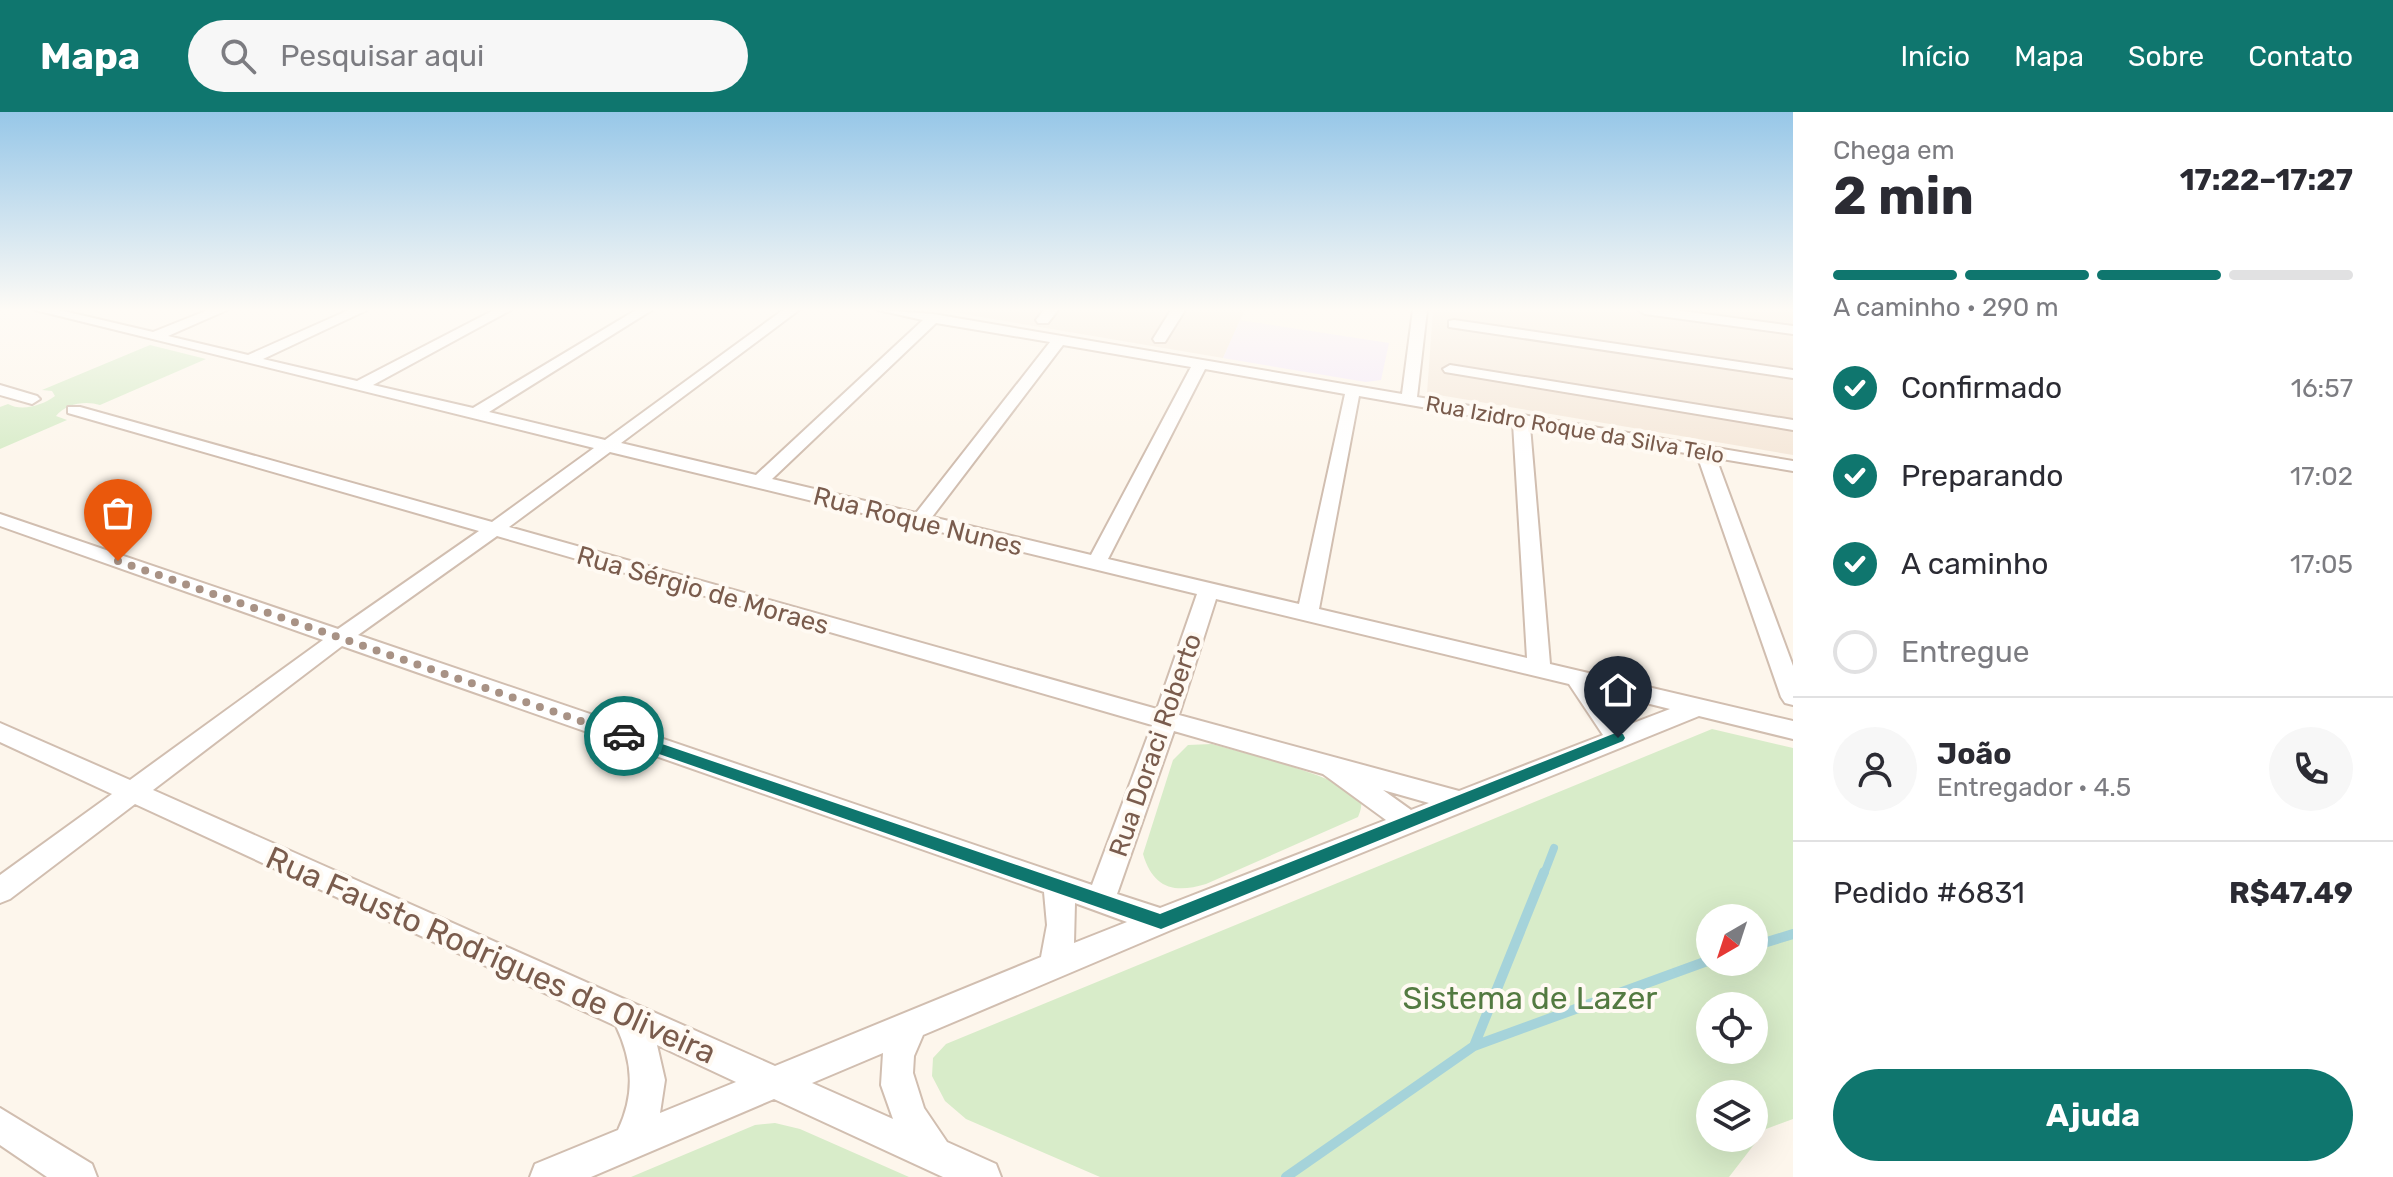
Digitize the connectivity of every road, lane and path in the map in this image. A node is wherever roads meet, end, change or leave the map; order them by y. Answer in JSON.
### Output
{"nodes":[{"id":1,"x":248,"y":360,"type":"edge"},
{"id":2,"x":409,"y":360,"type":"edge"},
{"id":3,"x":564,"y":360,"type":"edge"},
{"id":4,"x":723,"y":360,"type":"edge"},
{"id":5,"x":889,"y":360,"type":"edge"},
{"id":6,"x":1044,"y":360,"type":"edge"},
{"id":7,"x":1175,"y":360,"type":"edge"},
{"id":8,"x":1414,"y":360,"type":"edge"},
{"id":9,"x":1696,"y":360,"type":"edge"},
{"id":10,"x":1200,"y":364,"type":"junction"},
{"id":11,"x":1450,"y":369,"type":"dead end"},
{"id":12,"x":1793,"y":374,"type":"edge"},
{"id":13,"x":357,"y":387,"type":"junction"},
{"id":14,"x":0,"y":390,"type":"edge"},
{"id":15,"x":1353,"y":390,"type":"junction"},
{"id":16,"x":32,"y":399,"type":"dead end"},
{"id":17,"x":1409,"y":400,"type":"junction"},
{"id":18,"x":74,"y":410,"type":"dead end"},
{"id":19,"x":473,"y":415,"type":"junction"},
{"id":20,"x":1521,"y":420,"type":"junction"},
{"id":21,"x":1793,"y":425,"type":"edge"},
{"id":22,"x":604,"y":446,"type":"junction"},
{"id":23,"x":1705,"y":452,"type":"junction"},
{"id":24,"x":1793,"y":466,"type":"edge"},
{"id":25,"x":759,"y":482,"type":"junction"},
{"id":26,"x":0,"y":520,"type":"edge"},
{"id":27,"x":920,"y":521,"type":"junction"},
{"id":28,"x":492,"y":531,"type":"junction"},
{"id":29,"x":1096,"y":564,"type":"junction"},
{"id":30,"x":1208,"y":591,"type":"junction"},
{"id":31,"x":1307,"y":615,"type":"junction"},
{"id":32,"x":338,"y":639,"type":"junction"},
{"id":33,"x":1539,"y":670,"type":"junction"},
{"id":34,"x":1577,"y":679,"type":"junction"},
{"id":35,"x":1793,"y":697,"type":"edge"},
{"id":36,"x":1695,"y":708,"type":"junction"},
{"id":37,"x":1165,"y":721,"type":"junction"},
{"id":38,"x":1793,"y":730,"type":"edge"},
{"id":39,"x":0,"y":732,"type":"edge"},
{"id":40,"x":1618,"y":738,"type":"junction"},
{"id":41,"x":1332,"y":767,"type":"junction"},
{"id":42,"x":132,"y":792,"type":"junction"},
{"id":43,"x":1458,"y":801,"type":"junction"},
{"id":44,"x":1406,"y":821,"type":"junction"},
{"id":45,"x":1055,"y":885,"type":"junction"},
{"id":46,"x":0,"y":891,"type":"edge"},
{"id":47,"x":1101,"y":899,"type":"junction"},
{"id":48,"x":1161,"y":921,"type":"junction"},
{"id":49,"x":1054,"y":965,"type":"junction"},
{"id":50,"x":628,"y":1017,"type":"junction"},
{"id":51,"x":912,"y":1025,"type":"junction"},
{"id":52,"x":774,"y":1083,"type":"junction"},
{"id":53,"x":0,"y":1125,"type":"edge"},
{"id":54,"x":631,"y":1142,"type":"junction"},
{"id":55,"x":936,"y":1156,"type":"junction"},
{"id":56,"x":79,"y":1177,"type":"edge"},
{"id":57,"x":548,"y":1177,"type":"edge"},
{"id":58,"x":983,"y":1177,"type":"edge"}],
"edges":[{"from":1,"to":13,"type":"street","name":"Rua Roque Nunes"},
{"from":2,"to":13,"type":"street"},
{"from":3,"to":19,"type":"street"},
{"from":4,"to":22,"type":"street"},
{"from":5,"to":25,"type":"street"},
{"from":6,"to":27,"type":"street"},
{"from":7,"to":10,"type":"street","name":"Rua Izidro Roque da Silva Telo"},
{"from":8,"to":17,"type":"street"},
{"from":9,"to":12,"type":"street"},
{"from":10,"to":15,"type":"street","name":"Rua Izidro Roque da Silva Telo"},
{"from":10,"to":29,"type":"street"},
{"from":11,"to":21,"type":"street"},
{"from":13,"to":19,"type":"street","name":"Rua Roque Nunes"},
{"from":14,"to":16,"type":"street"},
{"from":15,"to":17,"type":"street","name":"Rua Izidro Roque da Silva Telo"},
{"from":15,"to":31,"type":"street"},
{"from":17,"to":20,"type":"street","name":"Rua Izidro Roque da Silva Telo"},
{"from":18,"to":28,"type":"street","name":"Rua Sérgio de Moraes"},
{"from":19,"to":22,"type":"street","name":"Rua Roque Nunes"},
{"from":20,"to":23,"type":"street","name":"Rua Izidro Roque da Silva Telo"},
{"from":20,"to":33,"type":"street"},
{"from":22,"to":25,"type":"street","name":"Rua Roque Nunes"},
{"from":22,"to":28,"type":"street"},
{"from":23,"to":24,"type":"street","name":"Rua Izidro Roque da Silva Telo"},
{"from":23,"to":35,"type":"street"},
{"from":25,"to":27,"type":"street","name":"Rua Roque Nunes"},
{"from":26,"to":32,"type":"street"},
{"from":27,"to":29,"type":"street","name":"Rua Roque Nunes"},
{"from":28,"to":32,"type":"street"},
{"from":28,"to":37,"type":"street","name":"Rua Sérgio de Moraes"},
{"from":29,"to":30,"type":"street","name":"Rua Roque Nunes"},
{"from":30,"to":31,"type":"street","name":"Rua Roque Nunes"},
{"from":30,"to":37,"type":"street","name":"Rua Doraci Roberto"},
{"from":31,"to":33,"type":"street","name":"Rua Roque Nunes"},
{"from":32,"to":42,"type":"street"},
{"from":32,"to":45,"type":"street"},
{"from":33,"to":34,"type":"street","name":"Rua Roque Nunes"},
{"from":34,"to":36,"type":"street","name":"Rua Roque Nunes"},
{"from":34,"to":40,"type":"street"},
{"from":36,"to":38,"type":"street","name":"Rua Roque Nunes"},
{"from":36,"to":40,"type":"street"},
{"from":37,"to":41,"type":"street","name":"Rua Sérgio de Moraes"},
{"from":37,"to":47,"type":"street","name":"Rua Doraci Roberto"},
{"from":39,"to":42,"type":"street","name":"Rua Fausto Rodrigues de Oliveira"},
{"from":40,"to":43,"type":"street"},
{"from":41,"to":43,"type":"street","name":"Rua Sérgio de Moraes"},
{"from":41,"to":44,"type":"street","name":"Rua Sérgio de Moraes"},
{"from":42,"to":46,"type":"street"},
{"from":42,"to":50,"type":"street","name":"Rua Fausto Rodrigues de Oliveira"},
{"from":43,"to":44,"type":"street"},
{"from":44,"to":48,"type":"street"},
{"from":45,"to":47,"type":"street"},
{"from":45,"to":49,"type":"street"},
{"from":47,"to":48,"type":"street"},
{"from":48,"to":49,"type":"street"},
{"from":49,"to":51,"type":"street"},
{"from":50,"to":52,"type":"street","name":"Rua Fausto Rodrigues de Oliveira"},
{"from":50,"to":54,"type":"street"},
{"from":51,"to":52,"type":"street"},
{"from":51,"to":55,"type":"street"},
{"from":52,"to":54,"type":"street"},
{"from":52,"to":55,"type":"street","name":"Rua Fausto Rodrigues de Oliveira"},
{"from":53,"to":56,"type":"street"},
{"from":54,"to":57,"type":"street"},
{"from":55,"to":58,"type":"street","name":"Rua Fausto Rodrigues de Oliveira"}]}
